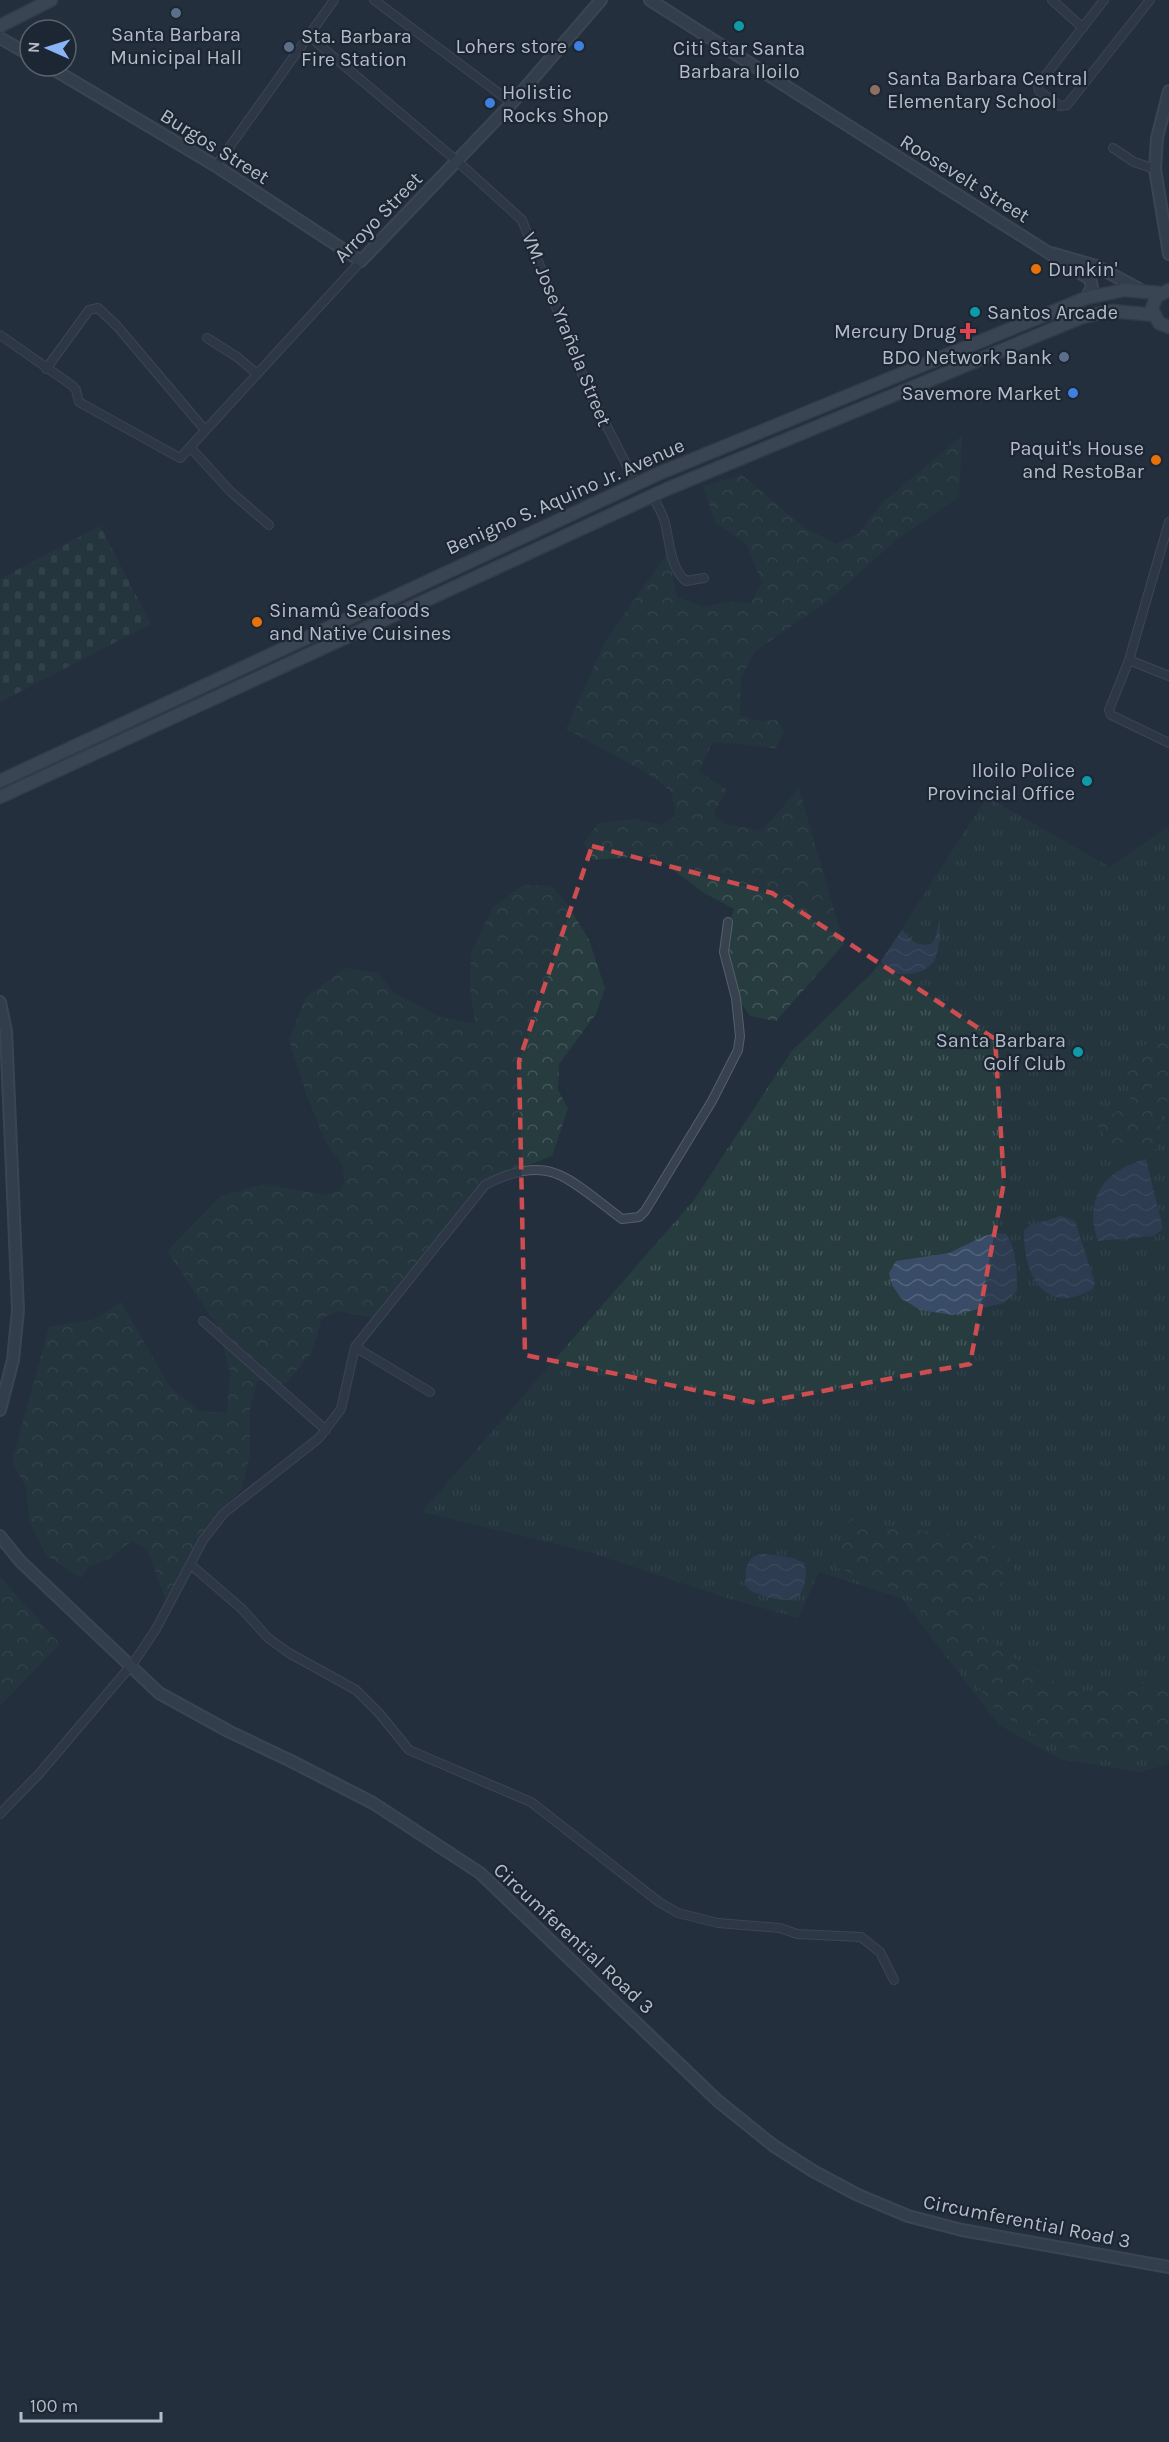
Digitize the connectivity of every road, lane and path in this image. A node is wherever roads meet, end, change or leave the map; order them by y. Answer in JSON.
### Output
{"nodes":[{"id":1,"x":51,"y":0,"type":"edge"},
{"id":2,"x":334,"y":0,"type":"edge"},
{"id":3,"x":374,"y":0,"type":"edge"},
{"id":4,"x":601,"y":0,"type":"edge"},
{"id":5,"x":650,"y":0,"type":"edge"},
{"id":6,"x":1052,"y":0,"type":"edge"},
{"id":7,"x":1104,"y":0,"type":"edge"},
{"id":8,"x":1150,"y":0,"type":"edge"},
{"id":9,"x":0,"y":26,"type":"edge"},
{"id":10,"x":1083,"y":28,"type":"junction"},
{"id":11,"x":309,"y":36,"type":"junction"},
{"id":12,"x":0,"y":38,"type":"edge"},
{"id":13,"x":18,"y":49,"type":"edge"},
{"id":14,"x":68,"y":78,"type":"edge"},
{"id":15,"x":1169,"y":92,"type":"edge"},
{"id":16,"x":512,"y":103,"type":"junction"},
{"id":17,"x":1113,"y":148,"type":"dead end"},
{"id":18,"x":457,"y":161,"type":"junction"},
{"id":19,"x":216,"y":166,"type":"junction"},
{"id":20,"x":1155,"y":169,"type":"junction"},
{"id":21,"x":1048,"y":252,"type":"junction"},
{"id":22,"x":1169,"y":254,"type":"edge"},
{"id":23,"x":361,"y":261,"type":"junction"},
{"id":24,"x":1141,"y":290,"type":"junction"},
{"id":25,"x":1165,"y":291,"type":"edge"},
{"id":26,"x":1086,"y":298,"type":"junction"},
{"id":27,"x":1154,"y":315,"type":"junction"},
{"id":28,"x":1167,"y":328,"type":"edge"},
{"id":29,"x":1011,"y":330,"type":"junction"},
{"id":30,"x":0,"y":335,"type":"edge"},
{"id":31,"x":207,"y":338,"type":"dead end"},
{"id":32,"x":1018,"y":346,"type":"junction"},
{"id":33,"x":46,"y":369,"type":"junction"},
{"id":34,"x":256,"y":373,"type":"junction"},
{"id":35,"x":205,"y":430,"type":"junction"},
{"id":36,"x":190,"y":447,"type":"junction"},
{"id":37,"x":636,"y":483,"type":"junction"},
{"id":38,"x":653,"y":497,"type":"junction"},
{"id":39,"x":1169,"y":522,"type":"edge"},
{"id":40,"x":268,"y":525,"type":"dead end"},
{"id":41,"x":704,"y":578,"type":"dead end"},
{"id":42,"x":371,"y":606,"type":"junction"},
{"id":43,"x":378,"y":623,"type":"junction"},
{"id":44,"x":1129,"y":660,"type":"junction"},
{"id":45,"x":1169,"y":676,"type":"edge"},
{"id":46,"x":1169,"y":743,"type":"edge"},
{"id":47,"x":0,"y":781,"type":"edge"},
{"id":48,"x":0,"y":797,"type":"edge"},
{"id":49,"x":728,"y":922,"type":"dead end"},
{"id":50,"x":0,"y":1002,"type":"edge"},
{"id":51,"x":204,"y":1321,"type":"dead end"},
{"id":52,"x":355,"y":1347,"type":"junction"},
{"id":53,"x":430,"y":1392,"type":"dead end"},
{"id":54,"x":0,"y":1410,"type":"edge"},
{"id":55,"x":326,"y":1430,"type":"junction"},
{"id":56,"x":0,"y":1536,"type":"edge"},
{"id":57,"x":189,"y":1564,"type":"junction"},
{"id":58,"x":129,"y":1667,"type":"junction"},
{"id":59,"x":0,"y":1814,"type":"edge"},
{"id":60,"x":894,"y":1980,"type":"dead end"},
{"id":61,"x":1169,"y":2267,"type":"edge"}],
"edges":[{"from":1,"to":9,"type":"main road"},
{"from":2,"to":11,"type":"street"},
{"from":3,"to":16,"type":"street"},
{"from":4,"to":16,"type":"main road","name":"Arroyo Street"},
{"from":5,"to":21,"type":"main road","name":"Roosevelt Street"},
{"from":6,"to":10,"type":"street"},
{"from":7,"to":10,"type":"street"},
{"from":8,"to":10,"type":"street"},
{"from":11,"to":18,"type":"street","name":"VM. Jose Yrañela Street"},
{"from":11,"to":19,"type":"street"},
{"from":12,"to":13,"type":"main road"},
{"from":14,"to":19,"type":"main road","name":"Burgos Street"},
{"from":15,"to":20,"type":"main road"},
{"from":16,"to":18,"type":"main road","name":"Arroyo Street"},
{"from":17,"to":20,"type":"street"},
{"from":18,"to":23,"type":"main road","name":"Arroyo Street"},
{"from":18,"to":37,"type":"street","name":"VM. Jose Yrañela Street"},
{"from":19,"to":23,"type":"main road","name":"Burgos Street"},
{"from":20,"to":22,"type":"main road"},
{"from":21,"to":24,"type":"main road","name":"Roosevelt Street"},
{"from":21,"to":26,"type":"main road","name":"Roosevelt Street"},
{"from":23,"to":34,"type":"street","name":"Arroyo Street"},
{"from":24,"to":25,"type":"main road","name":"Benigno S. Aquino Jr. Avenue"},
{"from":24,"to":26,"type":"main road","name":"Benigno S. Aquino Jr. Avenue"},
{"from":25,"to":27,"type":"main road"},
{"from":26,"to":29,"type":"main road","name":"Benigno S. Aquino Jr. Avenue"},
{"from":27,"to":28,"type":"main road"},
{"from":27,"to":32,"type":"main road","name":"Benigno S. Aquino Jr. Avenue"},
{"from":29,"to":32,"type":"main road"},
{"from":29,"to":37,"type":"main road","name":"Benigno S. Aquino Jr. Avenue"},
{"from":30,"to":33,"type":"street"},
{"from":31,"to":34,"type":"street"},
{"from":32,"to":38,"type":"main road","name":"Benigno S. Aquino Jr. Avenue"},
{"from":33,"to":35,"type":"street"},
{"from":33,"to":36,"type":"street","name":"Arroyo Street"},
{"from":34,"to":35,"type":"street","name":"Arroyo Street"},
{"from":35,"to":36,"type":"street","name":"Arroyo Street"},
{"from":36,"to":40,"type":"street"},
{"from":37,"to":42,"type":"main road","name":"Benigno S. Aquino Jr. Avenue"},
{"from":38,"to":41,"type":"street"},
{"from":38,"to":43,"type":"main road","name":"Benigno S. Aquino Jr. Avenue"},
{"from":39,"to":44,"type":"street"},
{"from":42,"to":43,"type":"main road"},
{"from":42,"to":47,"type":"main road","name":"Benigno S. Aquino Jr. Avenue"},
{"from":43,"to":48,"type":"main road","name":"Benigno S. Aquino Jr. Avenue"},
{"from":44,"to":45,"type":"street"},
{"from":44,"to":46,"type":"street"},
{"from":49,"to":52,"type":"street"},
{"from":50,"to":54,"type":"main road"},
{"from":51,"to":55,"type":"street"},
{"from":52,"to":53,"type":"street"},
{"from":52,"to":55,"type":"street"},
{"from":55,"to":57,"type":"street"},
{"from":56,"to":58,"type":"main road","name":"Circumferential Road 3"},
{"from":57,"to":58,"type":"street"},
{"from":57,"to":60,"type":"street"},
{"from":58,"to":59,"type":"street"},
{"from":58,"to":61,"type":"main road","name":"Circumferential Road 3"}]}
